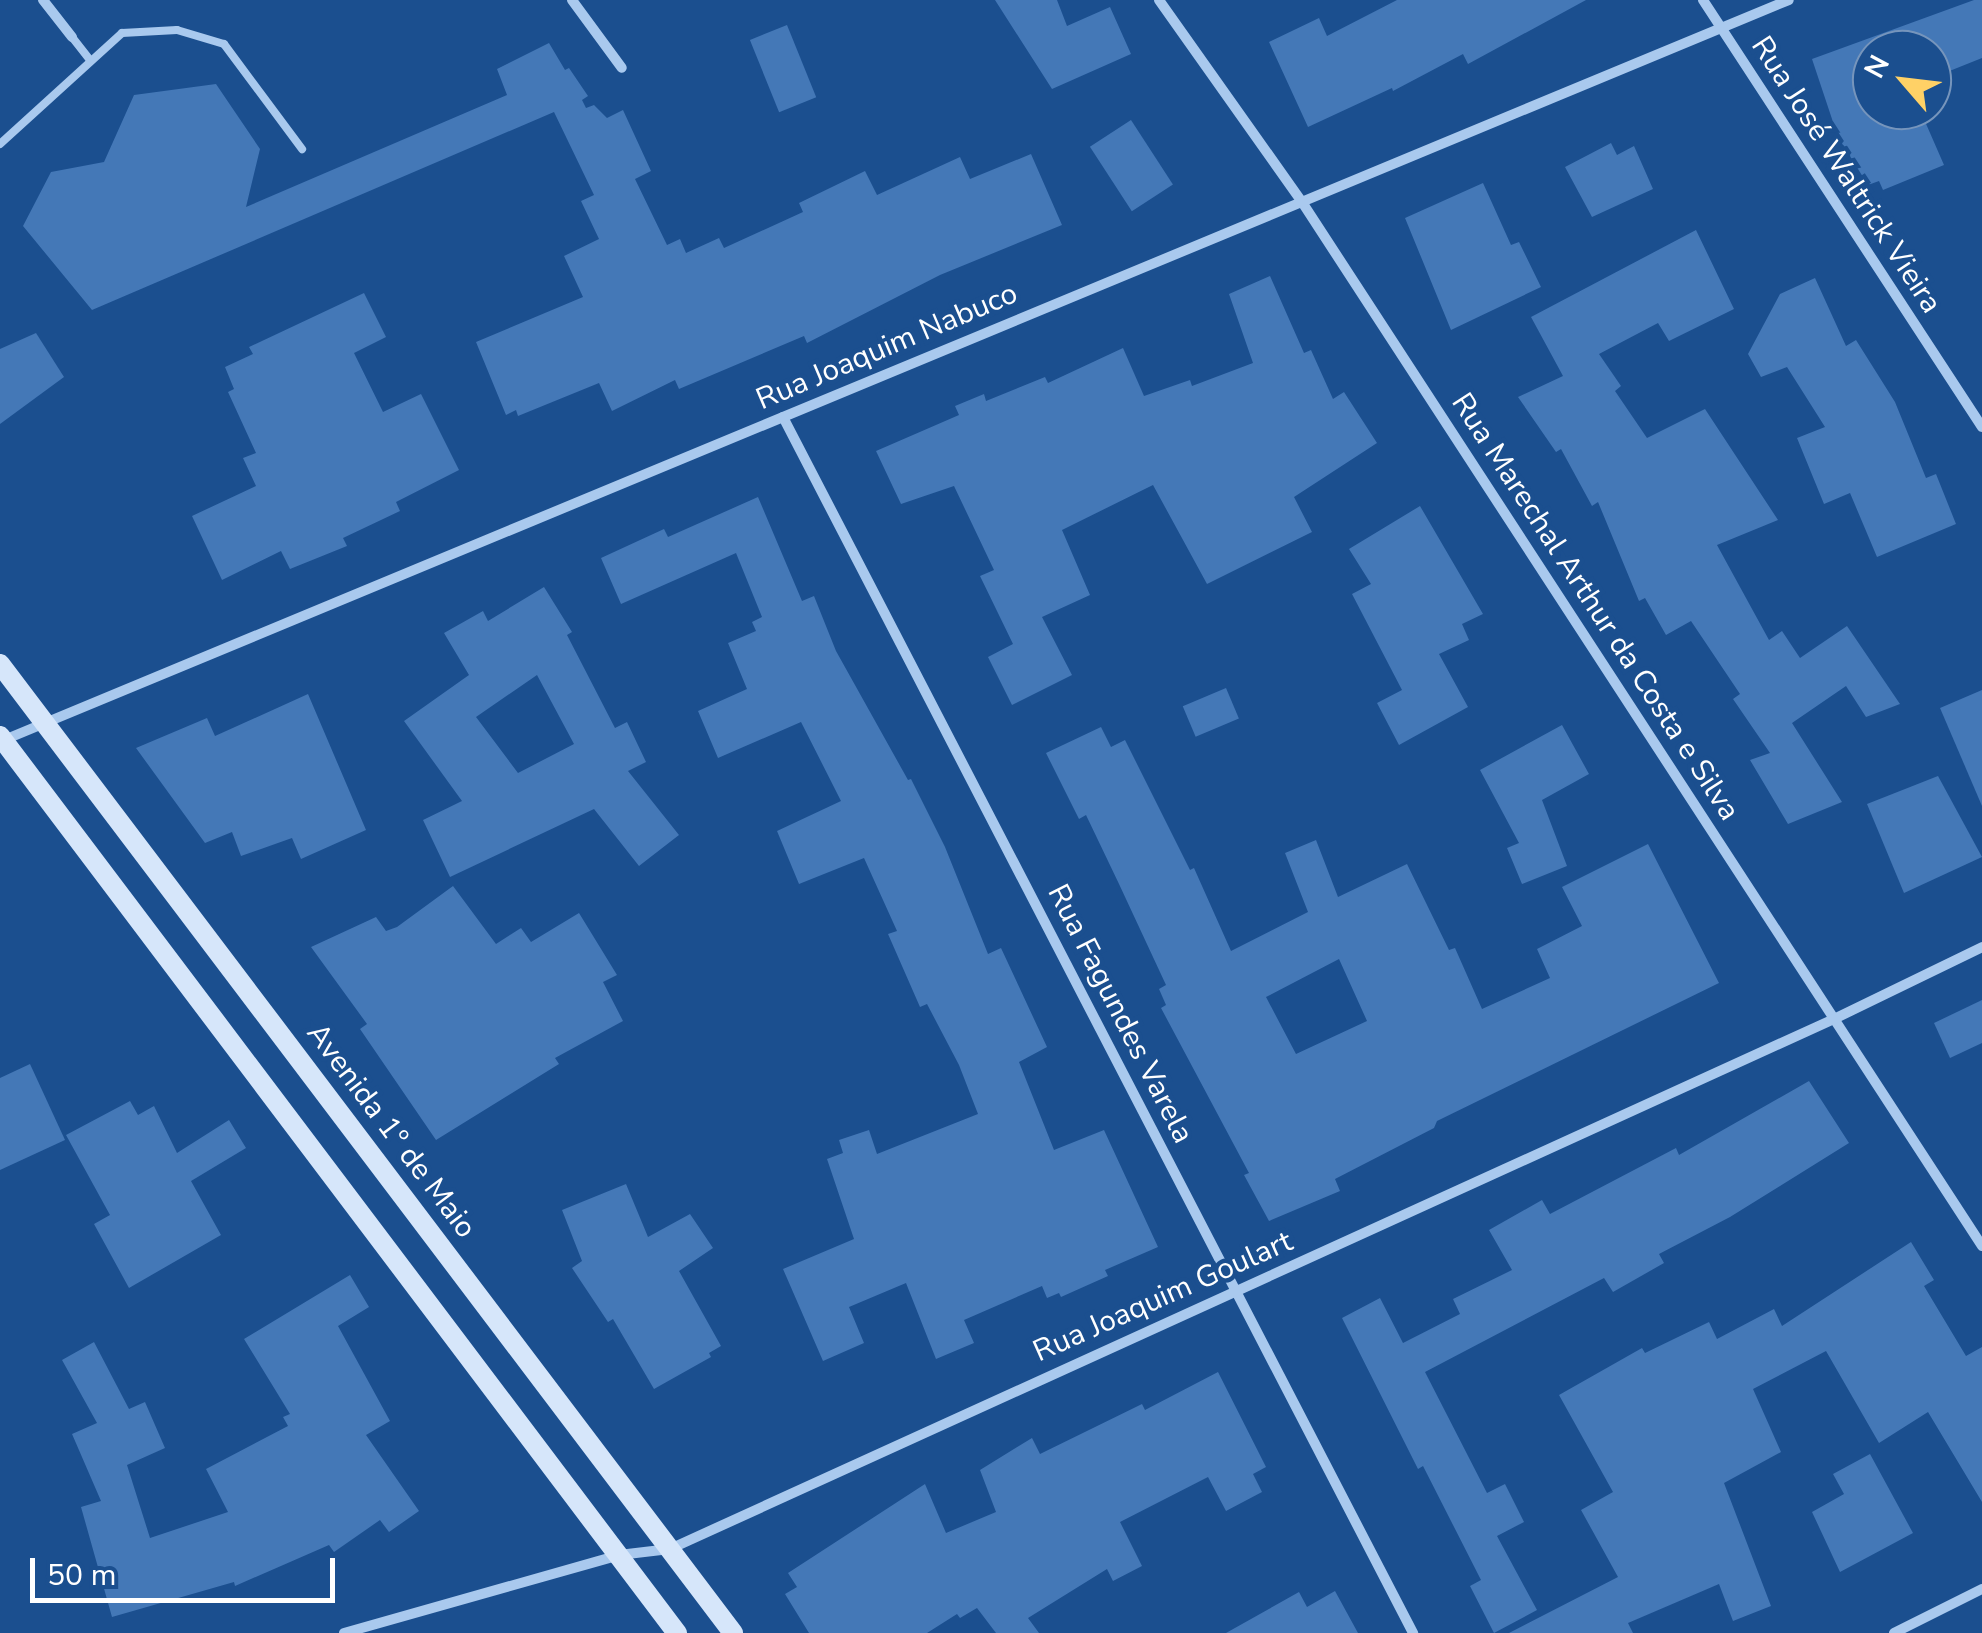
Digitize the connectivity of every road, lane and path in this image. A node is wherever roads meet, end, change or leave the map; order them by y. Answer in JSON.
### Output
{"nodes":[{"id":1,"x":44,"y":0,"type":"edge"},
{"id":2,"x":572,"y":0,"type":"edge"},
{"id":3,"x":1159,"y":0,"type":"edge"},
{"id":4,"x":1703,"y":0,"type":"edge"},
{"id":5,"x":1789,"y":0,"type":"edge"},
{"id":6,"x":1720,"y":29,"type":"junction"},
{"id":7,"x":72,"y":37,"type":"joint"},
{"id":8,"x":89,"y":60,"type":"junction"},
{"id":9,"x":622,"y":68,"type":"dead end"},
{"id":10,"x":0,"y":144,"type":"edge"},
{"id":11,"x":302,"y":149,"type":"dead end"},
{"id":12,"x":1302,"y":202,"type":"junction"},
{"id":13,"x":783,"y":418,"type":"junction"},
{"id":14,"x":1982,"y":427,"type":"edge"},
{"id":15,"x":0,"y":664,"type":"edge"},
{"id":16,"x":44,"y":723,"type":"junction"},
{"id":17,"x":2,"y":738,"type":"edge"},
{"id":18,"x":1982,"y":948,"type":"edge"},
{"id":19,"x":1834,"y":1020,"type":"junction"},
{"id":20,"x":1982,"y":1246,"type":"edge"},
{"id":21,"x":1236,"y":1291,"type":"junction"},
{"id":22,"x":670,"y":1549,"type":"junction"},
{"id":23,"x":619,"y":1556,"type":"junction"},
{"id":24,"x":1982,"y":1589,"type":"edge"},
{"id":25,"x":344,"y":1633,"type":"edge"},
{"id":26,"x":677,"y":1633,"type":"edge"},
{"id":27,"x":733,"y":1633,"type":"edge"},
{"id":28,"x":1413,"y":1633,"type":"edge"},
{"id":29,"x":1894,"y":1633,"type":"edge"}],
"edges":[{"from":1,"to":7,"type":"street"},
{"from":2,"to":9,"type":"street"},
{"from":3,"to":12,"type":"street","name":"Rua Marechal Arthur da Costa e Silva"},
{"from":4,"to":6,"type":"street","name":"Rua José Waltrick Vieira"},
{"from":5,"to":6,"type":"street","name":"Rua Joaquim Nabuco"},
{"from":6,"to":12,"type":"street","name":"Rua Joaquim Nabuco"},
{"from":6,"to":14,"type":"street","name":"Rua José Waltrick Vieira"},
{"from":7,"to":8,"type":"lane"},
{"from":8,"to":10,"type":"lane"},
{"from":8,"to":11,"type":"lane"},
{"from":12,"to":13,"type":"street","name":"Rua Joaquim Nabuco"},
{"from":12,"to":19,"type":"street","name":"Rua Marechal Arthur da Costa e Silva"},
{"from":13,"to":16,"type":"street","name":"Rua Joaquim Nabuco"},
{"from":13,"to":21,"type":"street","name":"Rua Fagundes Varela"},
{"from":15,"to":16,"type":"main road","name":"Avenida 1º de Maio"},
{"from":16,"to":17,"type":"street","name":"Rua Joaquim Nabuco"},
{"from":16,"to":22,"type":"main road","name":"Avenida 1º de Maio"},
{"from":17,"to":23,"type":"main road"},
{"from":18,"to":19,"type":"street","name":"Rua Joaquim Goulart"},
{"from":19,"to":20,"type":"street","name":"Rua Marechal Arthur da Costa e Silva"},
{"from":19,"to":21,"type":"street","name":"Rua Joaquim Goulart"},
{"from":21,"to":22,"type":"street","name":"Rua Joaquim Goulart"},
{"from":21,"to":28,"type":"street","name":"Rua Fagundes Varela"},
{"from":22,"to":23,"type":"street","name":"Rua Joaquim Goulart"},
{"from":22,"to":27,"type":"main road","name":"Avenida 1º de Maio"},
{"from":23,"to":25,"type":"street","name":"Rua Joaquim Goulart"},
{"from":23,"to":26,"type":"main road"},
{"from":24,"to":29,"type":"street"}]}
